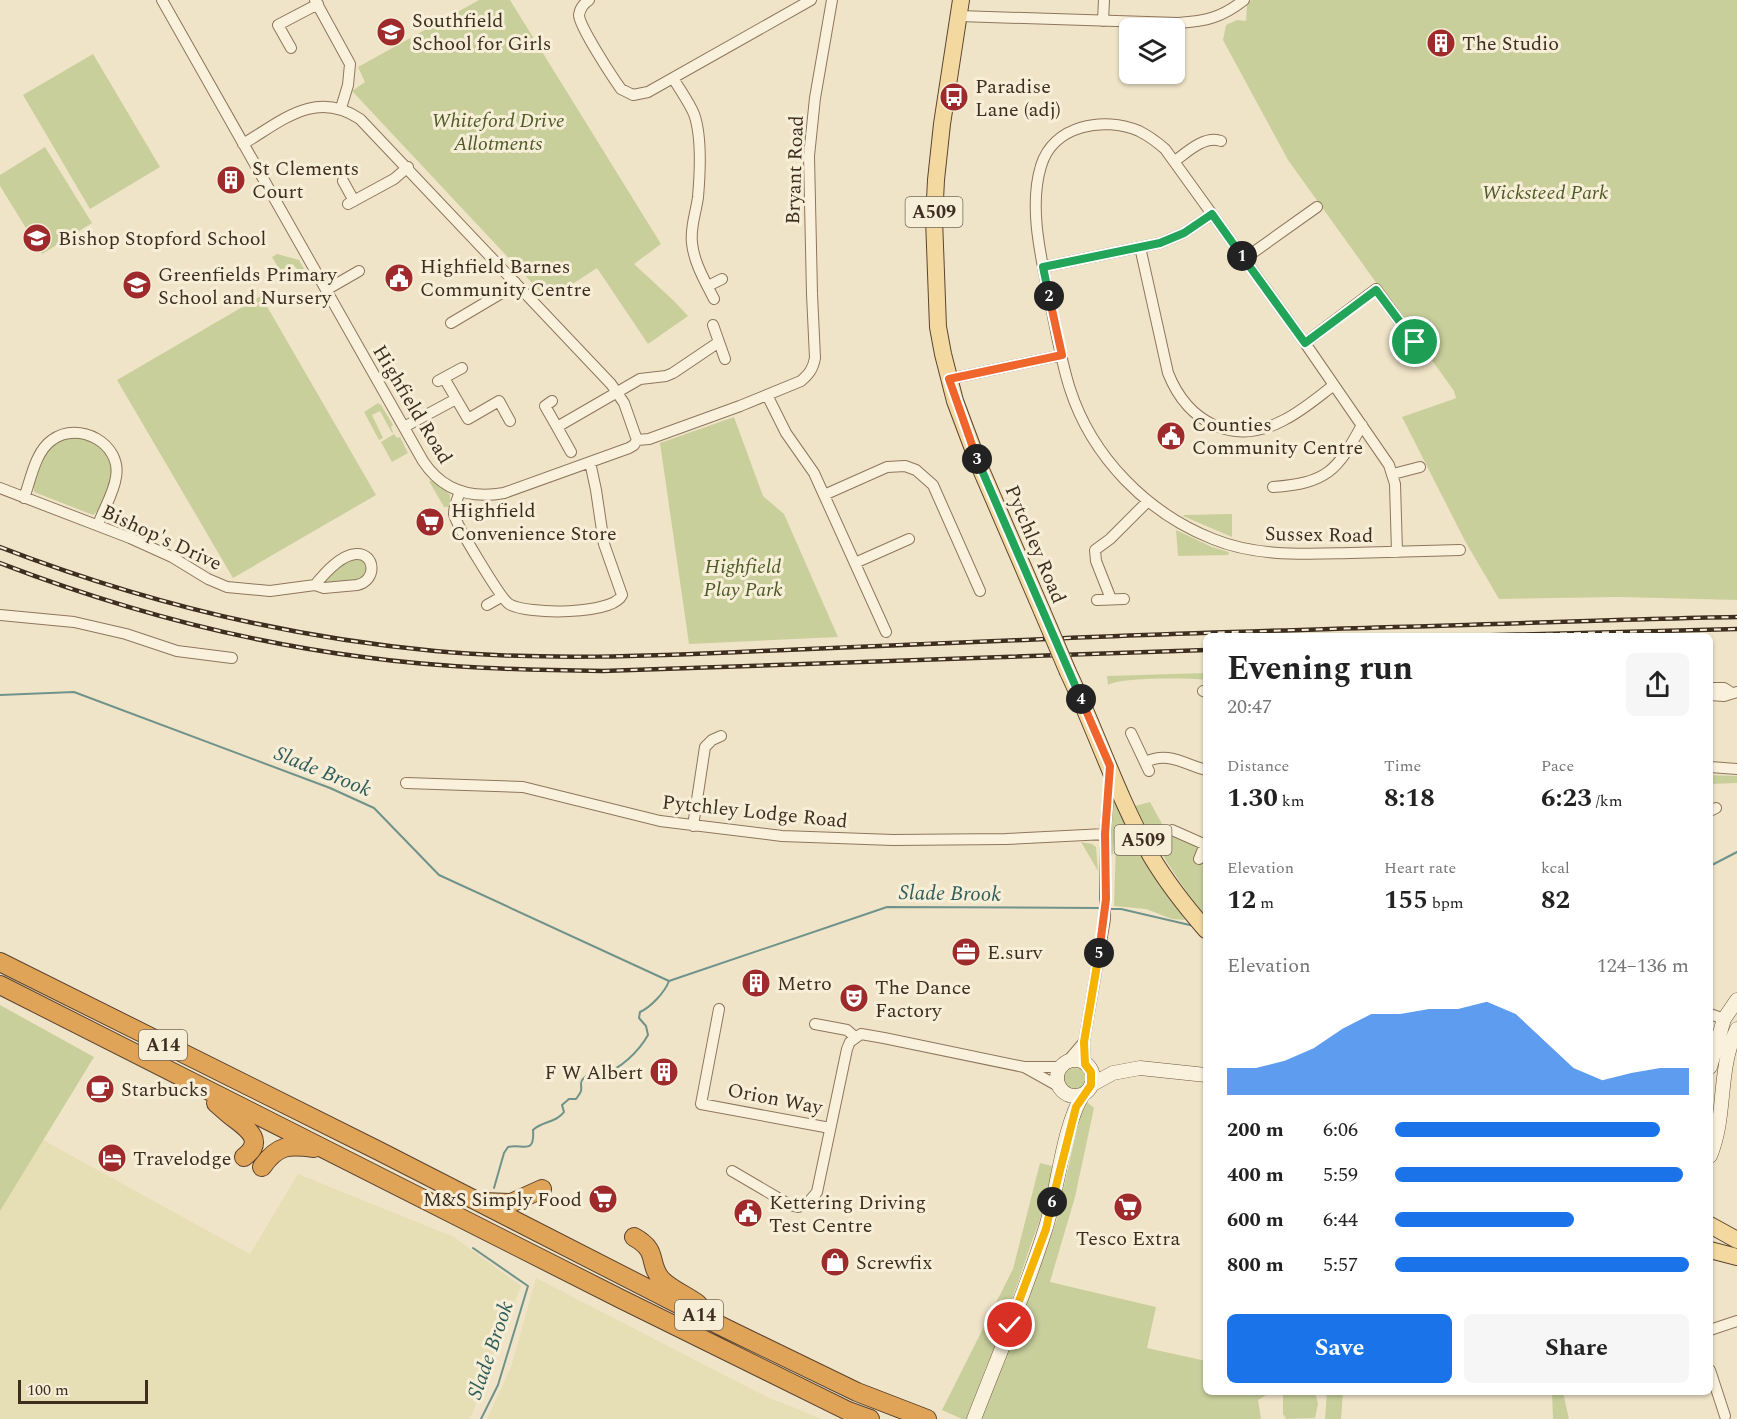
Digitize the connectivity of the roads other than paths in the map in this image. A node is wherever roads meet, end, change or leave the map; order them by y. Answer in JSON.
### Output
{"nodes":[{"id":1,"x":162,"y":0,"type":"edge"},
{"id":2,"x":811,"y":0,"type":"edge"},
{"id":3,"x":832,"y":0,"type":"edge"},
{"id":4,"x":1104,"y":0,"type":"edge"},
{"id":5,"x":1244,"y":0,"type":"edge"},
{"id":6,"x":588,"y":1,"type":"edge"},
{"id":7,"x":316,"y":2,"type":"edge"},
{"id":8,"x":960,"y":8,"type":"edge"},
{"id":9,"x":273,"y":15,"type":"dead end"},
{"id":10,"x":1103,"y":21,"type":"junction"},
{"id":11,"x":278,"y":25,"type":"junction"},
{"id":12,"x":291,"y":48,"type":"dead end"},
{"id":13,"x":673,"y":78,"type":"junction"},
{"id":14,"x":341,"y":108,"type":"junction"},
{"id":15,"x":1221,"y":141,"type":"dead end"},
{"id":16,"x":243,"y":144,"type":"junction"},
{"id":17,"x":1174,"y":161,"type":"junction"},
{"id":18,"x":408,"y":167,"type":"junction"},
{"id":19,"x":343,"y":181,"type":"dead end"},
{"id":20,"x":1317,"y":207,"type":"dead end"},
{"id":21,"x":1212,"y":214,"type":"junction"},
{"id":22,"x":1140,"y":247,"type":"junction"},
{"id":23,"x":1244,"y":259,"type":"junction"},
{"id":24,"x":1043,"y":267,"type":"junction"},
{"id":25,"x":359,"y":271,"type":"dead end"},
{"id":26,"x":722,"y":279,"type":"dead end"},
{"id":27,"x":516,"y":282,"type":"junction"},
{"id":28,"x":708,"y":286,"type":"junction"},
{"id":29,"x":326,"y":290,"type":"junction"},
{"id":30,"x":714,"y":299,"type":"dead end"},
{"id":31,"x":451,"y":322,"type":"dead end"},
{"id":32,"x":713,"y":325,"type":"dead end"},
{"id":33,"x":719,"y":342,"type":"junction"},
{"id":34,"x":815,"y":342,"type":"joint"},
{"id":35,"x":1305,"y":343,"type":"junction"},
{"id":36,"x":1414,"y":347,"type":"dead end"},
{"id":37,"x":1062,"y":355,"type":"junction"},
{"id":38,"x":725,"y":358,"type":"dead end"},
{"id":39,"x":462,"y":368,"type":"dead end"},
{"id":40,"x":949,"y":379,"type":"junction"},
{"id":41,"x":1334,"y":385,"type":"junction"},
{"id":42,"x":618,"y":393,"type":"junction"},
{"id":43,"x":767,"y":395,"type":"junction"},
{"id":44,"x":456,"y":399,"type":"junction"},
{"id":45,"x":544,"y":406,"type":"dead end"},
{"id":46,"x":510,"y":421,"type":"dead end"},
{"id":47,"x":1362,"y":425,"type":"junction"},
{"id":48,"x":404,"y":427,"type":"junction"},
{"id":49,"x":557,"y":427,"type":"junction"},
{"id":50,"x":637,"y":440,"type":"junction"},
{"id":51,"x":571,"y":452,"type":"dead end"},
{"id":52,"x":590,"y":462,"type":"junction"},
{"id":53,"x":1420,"y":467,"type":"dead end"},
{"id":54,"x":1393,"y":474,"type":"junction"},
{"id":55,"x":1273,"y":487,"type":"dead end"},
{"id":56,"x":0,"y":488,"type":"edge"},
{"id":57,"x":460,"y":492,"type":"junction"},
{"id":58,"x":824,"y":495,"type":"junction"},
{"id":59,"x":24,"y":498,"type":"junction"},
{"id":60,"x":1148,"y":502,"type":"junction"},
{"id":61,"x":98,"y":525,"type":"junction"},
{"id":62,"x":903,"y":546,"type":"dead end"},
{"id":63,"x":1460,"y":550,"type":"dead end"},
{"id":64,"x":1397,"y":552,"type":"junction"},
{"id":65,"x":855,"y":563,"type":"junction"},
{"id":66,"x":315,"y":585,"type":"junction"},
{"id":67,"x":974,"y":586,"type":"dead end"},
{"id":68,"x":501,"y":597,"type":"junction"},
{"id":69,"x":1110,"y":599,"type":"junction"},
{"id":70,"x":1124,"y":599,"type":"dead end"},
{"id":71,"x":1097,"y":600,"type":"dead end"},
{"id":72,"x":487,"y":605,"type":"dead end"},
{"id":73,"x":0,"y":615,"type":"edge"},
{"id":74,"x":115,"y":619,"type":"dead end"},
{"id":75,"x":111,"y":630,"type":"junction"},
{"id":76,"x":886,"y":632,"type":"dead end"},
{"id":77,"x":232,"y":658,"type":"dead end"},
{"id":78,"x":1713,"y":688,"type":"edge"},
{"id":79,"x":1735,"y":692,"type":"edge"},
{"id":80,"x":1713,"y":695,"type":"edge"},
{"id":81,"x":1131,"y":733,"type":"dead end"},
{"id":82,"x":721,"y":736,"type":"dead end"},
{"id":83,"x":1110,"y":766,"type":"junction"},
{"id":84,"x":1713,"y":767,"type":"edge"},
{"id":85,"x":1203,"y":769,"type":"edge"},
{"id":86,"x":1737,"y":769,"type":"edge"},
{"id":87,"x":406,"y":783,"type":"dead end"},
{"id":88,"x":693,"y":826,"type":"junction"},
{"id":89,"x":1172,"y":830,"type":"dead end"},
{"id":90,"x":1105,"y":834,"type":"junction"},
{"id":91,"x":1203,"y":844,"type":"edge"},
{"id":92,"x":1203,"y":850,"type":"edge"},
{"id":93,"x":1199,"y":859,"type":"dead end"},
{"id":94,"x":1203,"y":926,"type":"edge"},
{"id":95,"x":0,"y":962,"type":"edge"},
{"id":96,"x":0,"y":985,"type":"edge"},
{"id":97,"x":1737,"y":1000,"type":"edge"},
{"id":98,"x":718,"y":1009,"type":"dead end"},
{"id":99,"x":1713,"y":1015,"type":"edge"},
{"id":100,"x":1724,"y":1019,"type":"junction"},
{"id":101,"x":816,"y":1024,"type":"dead end"},
{"id":102,"x":1737,"y":1029,"type":"edge"},
{"id":103,"x":855,"y":1037,"type":"junction"},
{"id":104,"x":1084,"y":1042,"type":"junction"},
{"id":105,"x":1713,"y":1057,"type":"edge"},
{"id":106,"x":1064,"y":1064,"type":"junction"},
{"id":107,"x":1086,"y":1065,"type":"junction"},
{"id":108,"x":1024,"y":1067,"type":"junction"},
{"id":109,"x":1113,"y":1072,"type":"junction"},
{"id":110,"x":1203,"y":1075,"type":"edge"},
{"id":111,"x":197,"y":1086,"type":"junction"},
{"id":112,"x":1061,"y":1089,"type":"junction"},
{"id":113,"x":1087,"y":1089,"type":"junction"},
{"id":114,"x":830,"y":1128,"type":"junction"},
{"id":115,"x":1070,"y":1128,"type":"junction"},
{"id":116,"x":1713,"y":1146,"type":"edge"},
{"id":117,"x":325,"y":1150,"type":"junction"},
{"id":118,"x":244,"y":1157,"type":"dead end"},
{"id":119,"x":262,"y":1167,"type":"dead end"},
{"id":120,"x":732,"y":1171,"type":"dead end"},
{"id":121,"x":542,"y":1189,"type":"dead end"},
{"id":122,"x":475,"y":1202,"type":"junction"},
{"id":123,"x":1713,"y":1227,"type":"edge"},
{"id":124,"x":634,"y":1237,"type":"dead end"},
{"id":125,"x":1737,"y":1240,"type":"edge"},
{"id":126,"x":1713,"y":1251,"type":"edge"},
{"id":127,"x":1737,"y":1257,"type":"edge"},
{"id":128,"x":1737,"y":1321,"type":"edge"},
{"id":129,"x":724,"y":1328,"type":"junction"},
{"id":130,"x":1713,"y":1329,"type":"edge"},
{"id":131,"x":1713,"y":1379,"type":"edge"},
{"id":132,"x":976,"y":1414,"type":"edge"},
{"id":133,"x":1725,"y":1416,"type":"dead end"},
{"id":134,"x":870,"y":1419,"type":"edge"},
{"id":135,"x":927,"y":1419,"type":"edge"}],
"edges":[{"from":1,"to":16,"type":"street","name":"Highfield Road"},
{"from":2,"to":13,"type":"street"},
{"from":3,"to":34,"type":"street","name":"Bryant Road"},
{"from":4,"to":10,"type":"street"},
{"from":5,"to":10,"type":"street"},
{"from":6,"to":13,"type":"street"},
{"from":7,"to":11,"type":"street"},
{"from":7,"to":14,"type":"street"},
{"from":8,"to":10,"type":"street"},
{"from":8,"to":40,"type":"main road","name":"Pytchley Road","number":"A509"},
{"from":9,"to":11,"type":"street"},
{"from":11,"to":12,"type":"street"},
{"from":13,"to":28,"type":"street"},
{"from":14,"to":16,"type":"street"},
{"from":14,"to":18,"type":"street"},
{"from":15,"to":17,"type":"street"},
{"from":16,"to":29,"type":"street","name":"Highfield Road"},
{"from":17,"to":21,"type":"street","name":"Sussex Road"},
{"from":17,"to":24,"type":"street","name":"Sussex Road"},
{"from":18,"to":19,"type":"street"},
{"from":18,"to":27,"type":"street"},
{"from":20,"to":23,"type":"street"},
{"from":21,"to":22,"type":"street"},
{"from":21,"to":23,"type":"street","name":"Sussex Road"},
{"from":22,"to":24,"type":"street"},
{"from":22,"to":41,"type":"street"},
{"from":23,"to":35,"type":"street","name":"Sussex Road"},
{"from":24,"to":37,"type":"street","name":"Sussex Road"},
{"from":25,"to":29,"type":"street"},
{"from":26,"to":28,"type":"street"},
{"from":27,"to":31,"type":"street"},
{"from":27,"to":42,"type":"street"},
{"from":28,"to":30,"type":"street"},
{"from":29,"to":48,"type":"street","name":"Highfield Road"},
{"from":32,"to":33,"type":"street"},
{"from":33,"to":38,"type":"street"},
{"from":33,"to":42,"type":"street"},
{"from":34,"to":43,"type":"street","name":"Highfield Road"},
{"from":35,"to":36,"type":"street"},
{"from":35,"to":41,"type":"street","name":"Sussex Road"},
{"from":37,"to":40,"type":"street"},
{"from":37,"to":60,"type":"street","name":"Sussex Road"},
{"from":39,"to":44,"type":"street"},
{"from":40,"to":83,"type":"main road","name":"Pytchley Road","number":"A509","bridge":true},
{"from":41,"to":47,"type":"street","name":"Sussex Road"},
{"from":42,"to":49,"type":"street"},
{"from":42,"to":50,"type":"street"},
{"from":43,"to":50,"type":"street","name":"Highfield Road"},
{"from":43,"to":58,"type":"street"},
{"from":44,"to":46,"type":"street"},
{"from":44,"to":48,"type":"street"},
{"from":45,"to":49,"type":"street"},
{"from":47,"to":54,"type":"street","name":"Sussex Road"},
{"from":47,"to":55,"type":"street"},
{"from":48,"to":57,"type":"street","name":"Highfield Road"},
{"from":49,"to":51,"type":"street"},
{"from":50,"to":52,"type":"street","name":"Highfield Road"},
{"from":52,"to":57,"type":"street","name":"Highfield Road"},
{"from":52,"to":68,"type":"street"},
{"from":53,"to":54,"type":"street"},
{"from":54,"to":64,"type":"street"},
{"from":56,"to":59,"type":"street","name":"Bishop's Drive"},
{"from":57,"to":68,"type":"street"},
{"from":58,"to":65,"type":"street"},
{"from":58,"to":67,"type":"street"},
{"from":59,"to":61,"type":"street","name":"Bishop's Drive"},
{"from":59,"to":61,"type":"street"},
{"from":60,"to":64,"type":"street","name":"Sussex Road"},
{"from":60,"to":69,"type":"street"},
{"from":61,"to":66,"type":"street","name":"Bishop's Drive"},
{"from":62,"to":65,"type":"street"},
{"from":63,"to":64,"type":"street","name":"Sussex Road"},
{"from":65,"to":76,"type":"street"},
{"from":66,"to":66,"type":"street","name":"Bishop's Drive"},
{"from":68,"to":72,"type":"street"},
{"from":69,"to":70,"type":"street"},
{"from":69,"to":71,"type":"street"},
{"from":73,"to":75,"type":"street"},
{"from":74,"to":75,"type":"street"},
{"from":75,"to":77,"type":"street"},
{"from":78,"to":79,"type":"street"},
{"from":79,"to":80,"type":"street"},
{"from":81,"to":85,"type":"street"},
{"from":82,"to":88,"type":"street"},
{"from":83,"to":90,"type":"street"},
{"from":83,"to":94,"type":"main road","name":"Pytchley Road","number":"A509"},
{"from":84,"to":86,"type":"street"},
{"from":87,"to":88,"type":"street","name":"Pytchley Lodge Road"},
{"from":88,"to":90,"type":"street","name":"Pytchley Lodge Road"},
{"from":89,"to":91,"type":"street"},
{"from":90,"to":104,"type":"street"},
{"from":92,"to":93,"type":"street"},
{"from":95,"to":122,"type":"highway","number":"A14"},
{"from":96,"to":111,"type":"highway","number":"A14"},
{"from":97,"to":100,"type":"street"},
{"from":98,"to":114,"type":"street","name":"Orion Way"},
{"from":99,"to":100,"type":"street"},
{"from":100,"to":105,"type":"street"},
{"from":101,"to":103,"type":"street"},
{"from":102,"to":116,"type":"street"},
{"from":103,"to":108,"type":"street"},
{"from":103,"to":114,"type":"street","name":"Orion Way"},
{"from":104,"to":106,"type":"street"},
{"from":104,"to":107,"type":"street"},
{"from":106,"to":107,"type":"street"},
{"from":106,"to":108,"type":"street"},
{"from":106,"to":112,"type":"street"},
{"from":107,"to":109,"type":"street"},
{"from":107,"to":113,"type":"street"},
{"from":108,"to":112,"type":"street"},
{"from":109,"to":110,"type":"street"},
{"from":109,"to":113,"type":"street"},
{"from":111,"to":117,"type":"highway","number":"A14"},
{"from":111,"to":118,"type":"highway"},
{"from":112,"to":113,"type":"street"},
{"from":112,"to":115,"type":"street"},
{"from":113,"to":115,"type":"street"},
{"from":114,"to":120,"type":"street","name":"Orion Way"},
{"from":115,"to":132,"type":"street"},
{"from":117,"to":119,"type":"highway"},
{"from":117,"to":134,"type":"highway","number":"A14"},
{"from":121,"to":122,"type":"highway"},
{"from":122,"to":129,"type":"highway","number":"A14"},
{"from":123,"to":125,"type":"main road"},
{"from":124,"to":129,"type":"highway"},
{"from":126,"to":127,"type":"main road"},
{"from":128,"to":130,"type":"street"},
{"from":129,"to":135,"type":"highway","number":"A14"},
{"from":131,"to":133,"type":"street"}]}
